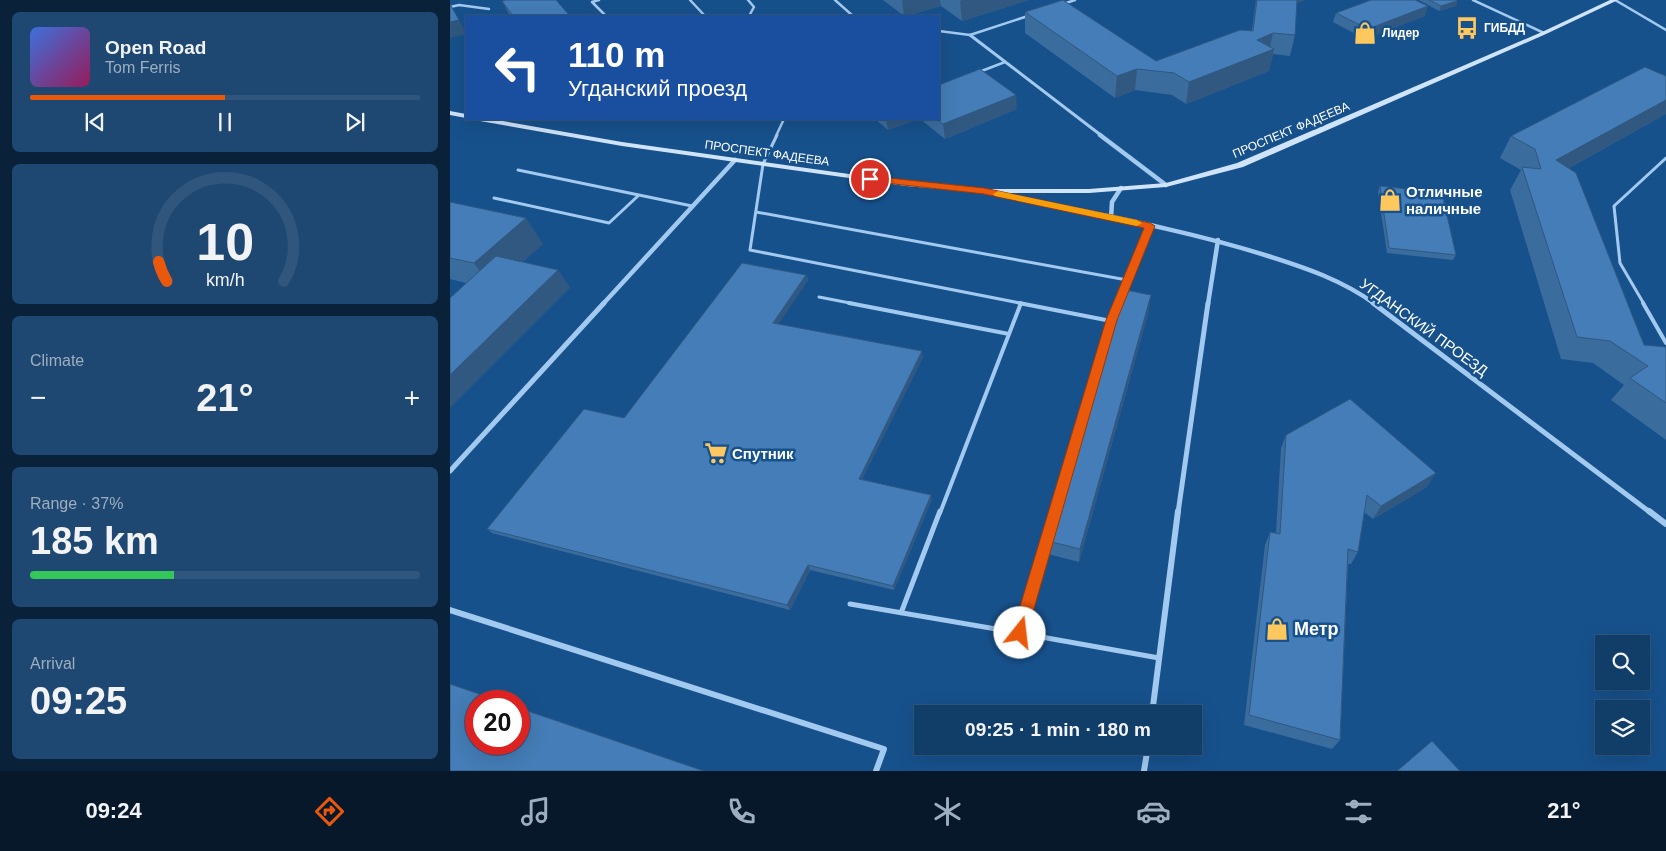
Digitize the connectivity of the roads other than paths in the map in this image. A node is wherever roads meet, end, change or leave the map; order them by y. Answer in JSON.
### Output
{"nodes":[{"id":1,"x":599,"y":0,"type":"edge"},
{"id":2,"x":690,"y":0,"type":"edge"},
{"id":3,"x":748,"y":0,"type":"edge"},
{"id":4,"x":835,"y":0,"type":"edge"},
{"id":5,"x":1075,"y":0,"type":"edge"},
{"id":6,"x":1473,"y":0,"type":"edge"},
{"id":7,"x":1615,"y":0,"type":"edge"},
{"id":8,"x":1058,"y":6,"type":"edge"},
{"id":9,"x":450,"y":7,"type":"edge"},
{"id":10,"x":489,"y":9,"type":"dead end"},
{"id":11,"x":1031,"y":14,"type":"edge"},
{"id":12,"x":605,"y":15,"type":"edge"},
{"id":13,"x":704,"y":15,"type":"edge"},
{"id":14,"x":750,"y":15,"type":"edge"},
{"id":15,"x":852,"y":15,"type":"edge"},
{"id":16,"x":1666,"y":30,"type":"edge"},
{"id":17,"x":940,"y":31,"type":"edge"},
{"id":18,"x":1544,"y":33,"type":"junction"},
{"id":19,"x":970,"y":35,"type":"junction"},
{"id":20,"x":1005,"y":62,"type":"junction"},
{"id":21,"x":972,"y":74,"type":"edge"},
{"id":22,"x":450,"y":113,"type":"edge"},
{"id":23,"x":465,"y":116,"type":"edge"},
{"id":24,"x":486,"y":120,"type":"edge"},
{"id":25,"x":784,"y":120,"type":"edge"},
{"id":26,"x":1666,"y":158,"type":"edge"},
{"id":27,"x":735,"y":160,"type":"junction"},
{"id":28,"x":762,"y":164,"type":"junction"},
{"id":29,"x":518,"y":170,"type":"dead end"},
{"id":30,"x":1166,"y":185,"type":"junction"},
{"id":31,"x":1121,"y":188,"type":"junction"},
{"id":32,"x":984,"y":191,"type":"junction"},
{"id":33,"x":639,"y":195,"type":"junction"},
{"id":34,"x":494,"y":198,"type":"dead end"},
{"id":35,"x":692,"y":206,"type":"junction"},
{"id":36,"x":756,"y":212,"type":"junction"},
{"id":37,"x":1112,"y":218,"type":"junction"},
{"id":38,"x":1150,"y":226,"type":"junction"},
{"id":39,"x":1218,"y":240,"type":"junction"},
{"id":40,"x":1127,"y":280,"type":"junction"},
{"id":41,"x":819,"y":297,"type":"dead end"},
{"id":42,"x":1021,"y":303,"type":"junction"},
{"id":43,"x":1111,"y":320,"type":"junction"},
{"id":44,"x":1009,"y":334,"type":"junction"},
{"id":45,"x":1666,"y":343,"type":"edge"},
{"id":46,"x":450,"y":471,"type":"edge"},
{"id":47,"x":1666,"y":524,"type":"edge"},
{"id":48,"x":850,"y":604,"type":"dead end"},
{"id":49,"x":450,"y":610,"type":"edge"},
{"id":50,"x":901,"y":613,"type":"junction"},
{"id":51,"x":1020,"y":633,"type":"junction"},
{"id":52,"x":1159,"y":658,"type":"junction"},
{"id":53,"x":1153,"y":705,"type":"edge"},
{"id":54,"x":1147,"y":755,"type":"edge"},
{"id":55,"x":876,"y":771,"type":"edge"},
{"id":56,"x":1144,"y":771,"type":"edge"}],
"edges":[{"from":1,"to":12,"type":"lane"},
{"from":2,"to":13,"type":"lane"},
{"from":3,"to":14,"type":"lane"},
{"from":4,"to":15,"type":"lane"},
{"from":5,"to":8,"type":"lane"},
{"from":6,"to":18,"type":"lane"},
{"from":7,"to":16,"type":"lane"},
{"from":7,"to":18,"type":"street","name":"ПРОСПЕКТ ФАДЕЕВА"},
{"from":9,"to":10,"type":"lane"},
{"from":11,"to":19,"type":"lane"},
{"from":17,"to":19,"type":"lane"},
{"from":18,"to":30,"type":"street","name":"ПРОСПЕКТ ФАДЕЕВА"},
{"from":19,"to":20,"type":"street"},
{"from":20,"to":21,"type":"lane"},
{"from":20,"to":30,"type":"street"},
{"from":22,"to":23,"type":"street"},
{"from":24,"to":27,"type":"street","name":"ПРОСПЕКТ ФАДЕЕВА"},
{"from":25,"to":28,"type":"lane"},
{"from":26,"to":45,"type":"lane"},
{"from":27,"to":28,"type":"street","name":"ПРОСПЕКТ ФАДЕЕВА"},
{"from":27,"to":35,"type":"street"},
{"from":28,"to":32,"type":"street","name":"ПРОСПЕКТ ФАДЕЕВА"},
{"from":28,"to":36,"type":"lane"},
{"from":29,"to":33,"type":"lane"},
{"from":30,"to":31,"type":"street","name":"ПРОСПЕКТ ФАДЕЕВА"},
{"from":31,"to":32,"type":"street","name":"ПРОСПЕКТ ФАДЕЕВА"},
{"from":31,"to":37,"type":"street"},
{"from":32,"to":37,"type":"street","name":"УГДАНСКИЙ ПРОЕЗД"},
{"from":33,"to":34,"type":"lane"},
{"from":33,"to":35,"type":"lane"},
{"from":35,"to":46,"type":"street"},
{"from":36,"to":40,"type":"lane"},
{"from":36,"to":42,"type":"lane"},
{"from":37,"to":38,"type":"street","name":"УГДАНСКИЙ ПРОЕЗД"},
{"from":38,"to":39,"type":"street","name":"УГДАНСКИЙ ПРОЕЗД"},
{"from":38,"to":40,"type":"lane"},
{"from":39,"to":47,"type":"street","name":"УГДАНСКИЙ ПРОЕЗД"},
{"from":39,"to":52,"type":"street"},
{"from":40,"to":43,"type":"lane"},
{"from":41,"to":44,"type":"lane"},
{"from":42,"to":43,"type":"lane"},
{"from":42,"to":44,"type":"lane"},
{"from":43,"to":51,"type":"lane"},
{"from":44,"to":50,"type":"lane"},
{"from":48,"to":50,"type":"lane"},
{"from":49,"to":55,"type":"street"},
{"from":50,"to":51,"type":"lane"},
{"from":51,"to":52,"type":"lane"},
{"from":52,"to":53,"type":"street"},
{"from":54,"to":56,"type":"street"}]}
